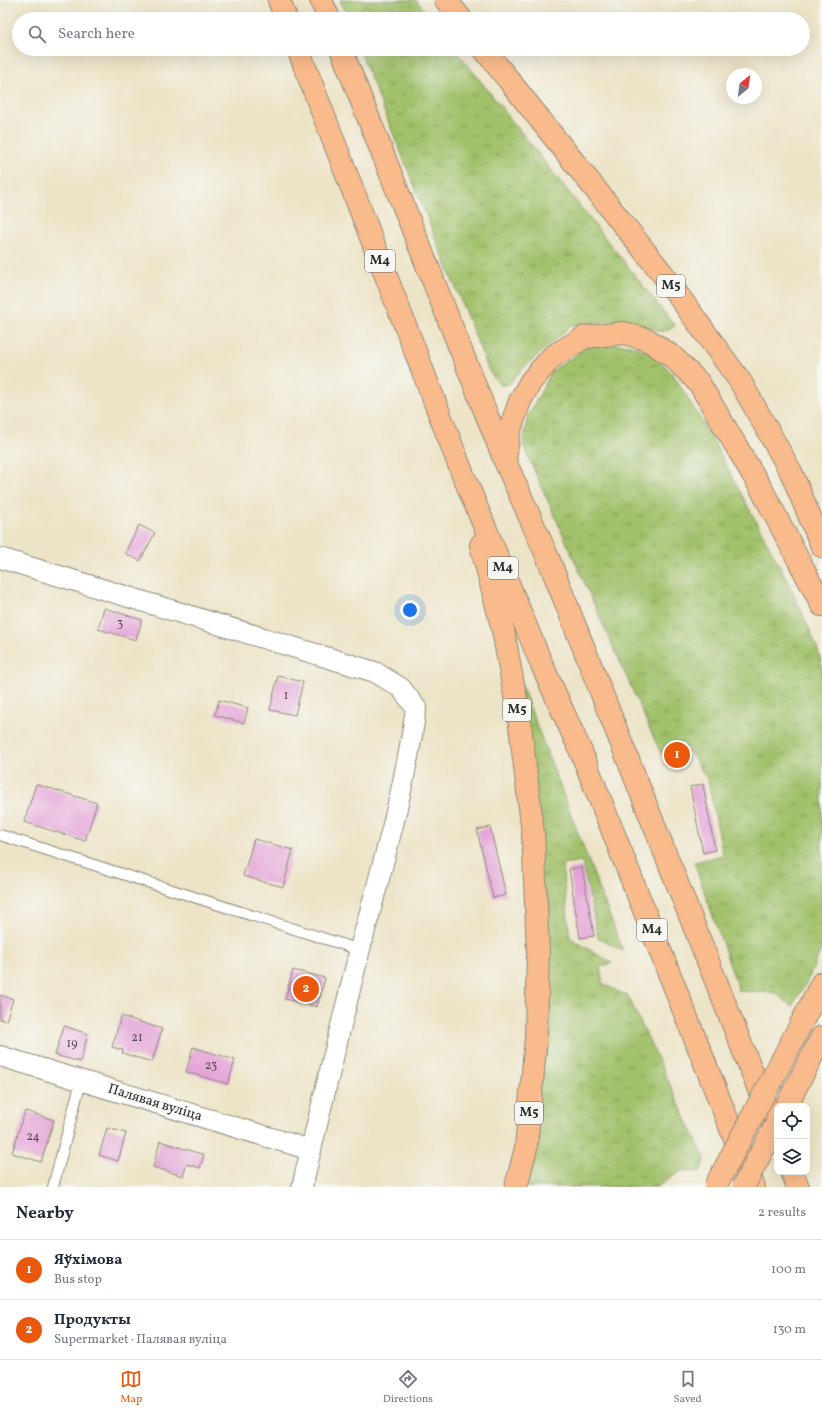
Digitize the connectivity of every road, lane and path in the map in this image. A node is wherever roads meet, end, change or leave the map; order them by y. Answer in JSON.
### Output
{"nodes":[{"id":1,"x":279,"y":0,"type":"edge"},
{"id":2,"x":321,"y":0,"type":"edge"},
{"id":3,"x":446,"y":0,"type":"edge"},
{"id":4,"x":283,"y":12,"type":"edge"},
{"id":5,"x":326,"y":12,"type":"edge"},
{"id":6,"x":455,"y":12,"type":"edge"},
{"id":7,"x":301,"y":56,"type":"edge"},
{"id":8,"x":344,"y":56,"type":"edge"},
{"id":9,"x":490,"y":56,"type":"edge"},
{"id":10,"x":505,"y":461,"type":"junction"},
{"id":11,"x":462,"y":472,"type":"junction"},
{"id":12,"x":822,"y":546,"type":"edge"},
{"id":13,"x":0,"y":558,"type":"edge"},
{"id":14,"x":822,"y":605,"type":"edge"},
{"id":15,"x":0,"y":835,"type":"edge"},
{"id":16,"x":360,"y":950,"type":"junction"},
{"id":17,"x":822,"y":983,"type":"edge"},
{"id":18,"x":819,"y":1045,"type":"edge"},
{"id":19,"x":0,"y":1056,"type":"edge"},
{"id":20,"x":81,"y":1081,"type":"junction"},
{"id":21,"x":788,"y":1103,"type":"edge"},
{"id":22,"x":774,"y":1127,"type":"edge"},
{"id":23,"x":774,"y":1129,"type":"edge"},
{"id":24,"x":311,"y":1150,"type":"junction"},
{"id":25,"x":793,"y":1175,"type":"edge"},
{"id":26,"x":53,"y":1187,"type":"edge"},
{"id":27,"x":302,"y":1187,"type":"edge"},
{"id":28,"x":516,"y":1187,"type":"edge"},
{"id":29,"x":715,"y":1187,"type":"edge"},
{"id":30,"x":743,"y":1187,"type":"edge"},
{"id":31,"x":754,"y":1187,"type":"edge"},
{"id":32,"x":798,"y":1187,"type":"edge"}],
"edges":[{"from":1,"to":4,"type":"highway"},
{"from":2,"to":5,"type":"highway"},
{"from":3,"to":6,"type":"highway"},
{"from":7,"to":11,"type":"highway","number":"М4"},
{"from":8,"to":10,"type":"highway"},
{"from":9,"to":12,"type":"highway","number":"М5"},
{"from":10,"to":14,"type":"highway"},
{"from":10,"to":22,"type":"highway"},
{"from":11,"to":28,"type":"highway","number":"М5"},
{"from":11,"to":31,"type":"highway","number":"М4"},
{"from":13,"to":16,"type":"street"},
{"from":15,"to":16,"type":"lane"},
{"from":16,"to":24,"type":"street"},
{"from":17,"to":29,"type":"highway","bridge":true},
{"from":18,"to":21,"type":"highway"},
{"from":19,"to":20,"type":"street","name":"Палявая вуліца"},
{"from":20,"to":24,"type":"street","name":"Палявая вуліца"},
{"from":20,"to":26,"type":"lane"},
{"from":23,"to":30,"type":"highway","bridge":true},
{"from":24,"to":27,"type":"street"},
{"from":25,"to":32,"type":"highway"}]}
